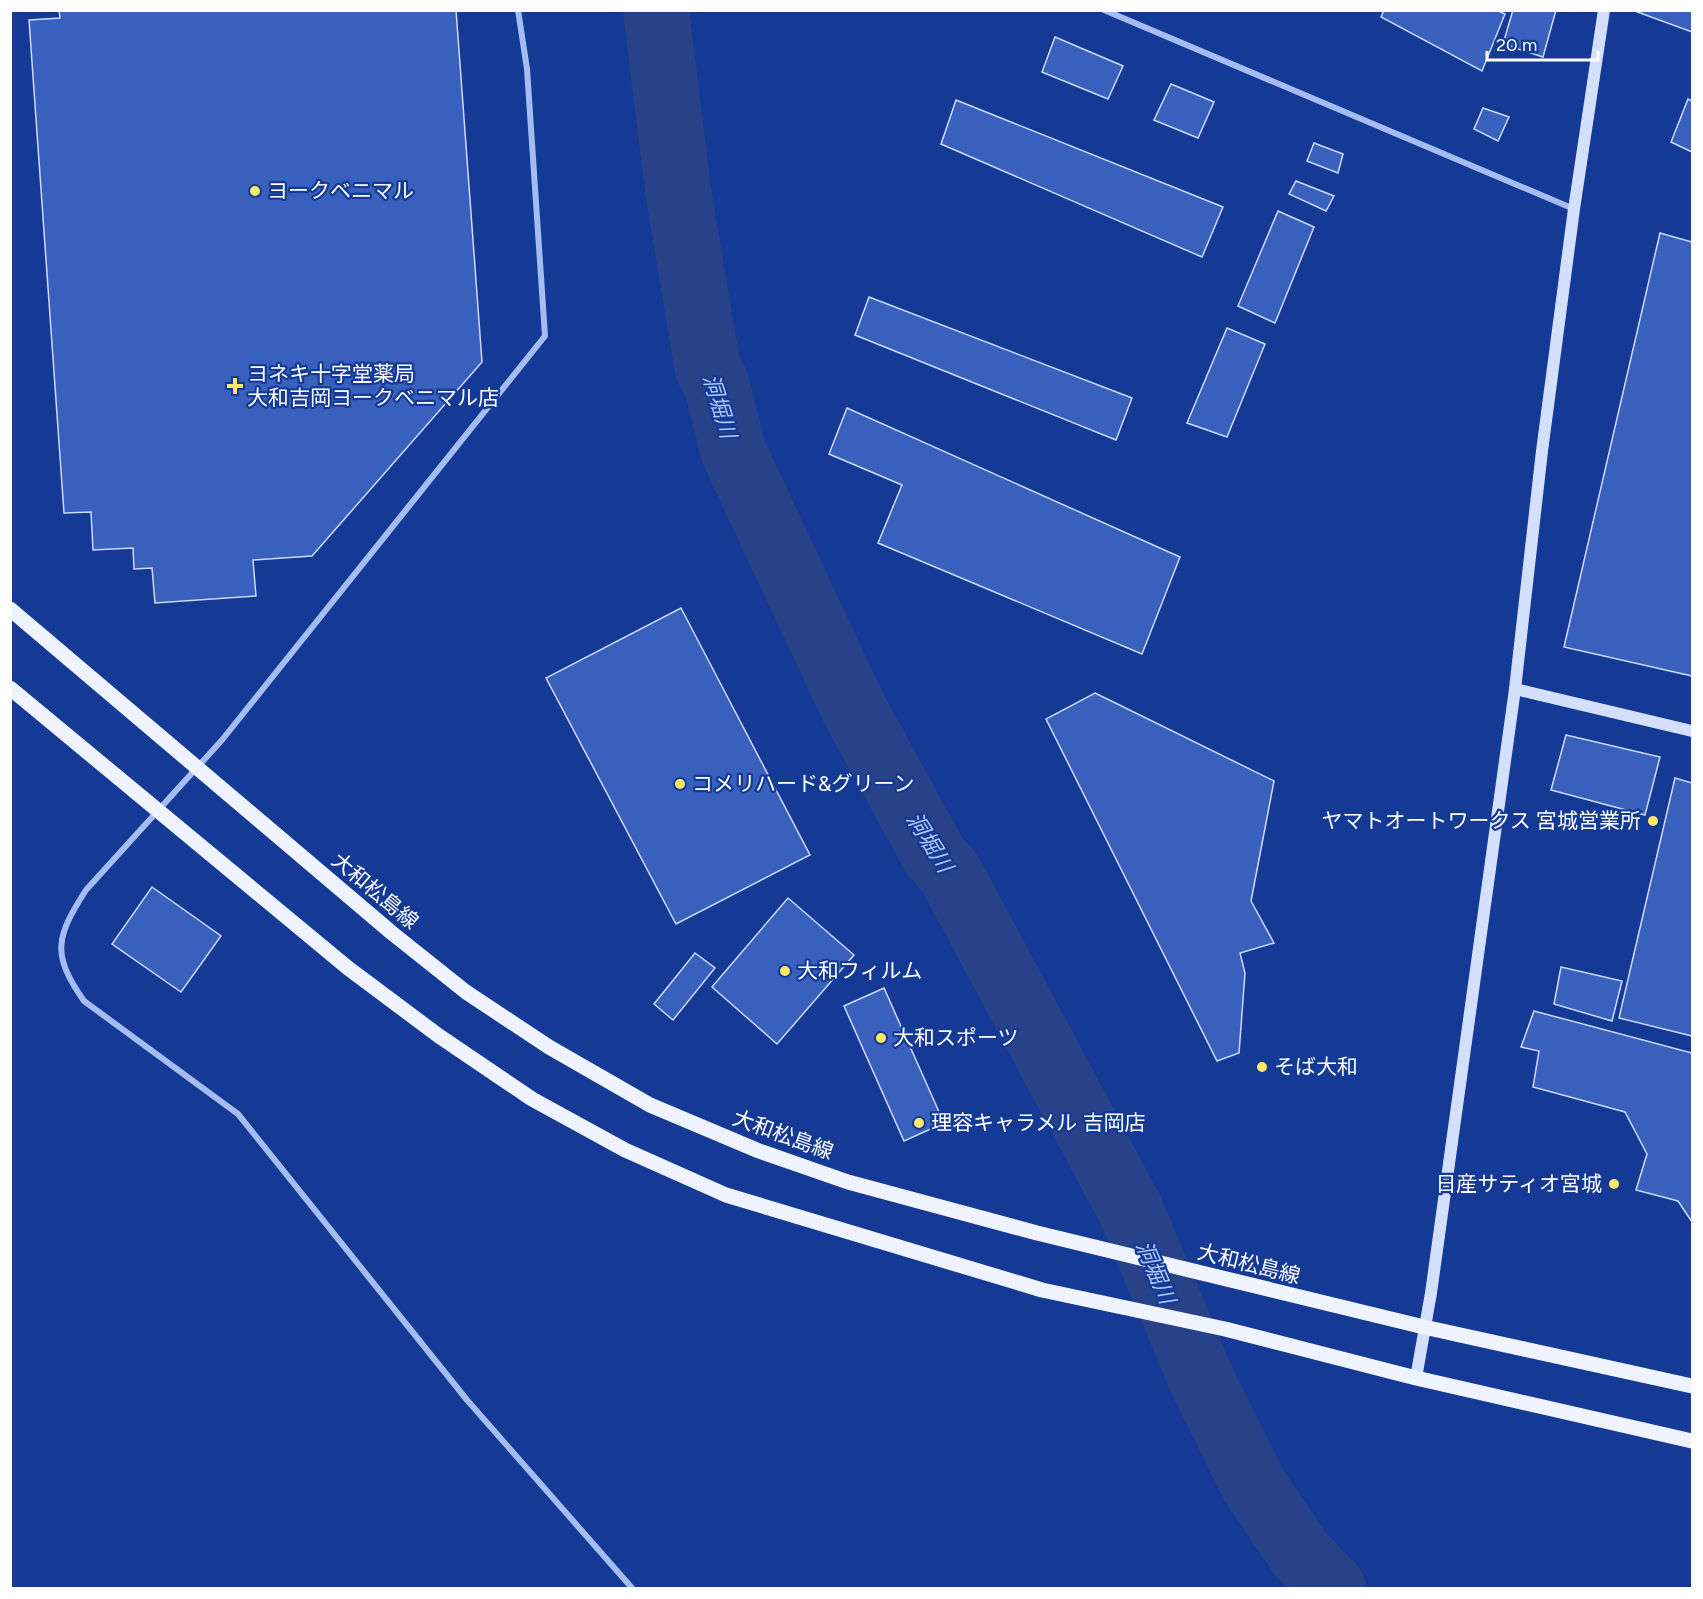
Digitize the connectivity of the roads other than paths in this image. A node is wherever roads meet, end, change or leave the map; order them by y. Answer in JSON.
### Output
{"nodes":[{"id":1,"x":518,"y":10,"type":"edge"},
{"id":2,"x":1104,"y":10,"type":"edge"},
{"id":3,"x":1604,"y":10,"type":"edge"},
{"id":4,"x":1574,"y":209,"type":"junction"},
{"id":5,"x":10,"y":609,"type":"edge"},
{"id":6,"x":10,"y":688,"type":"edge"},
{"id":7,"x":1515,"y":689,"type":"junction"},
{"id":8,"x":1692,"y":730,"type":"edge"},
{"id":9,"x":198,"y":768,"type":"junction"},
{"id":10,"x":158,"y":810,"type":"junction"},
{"id":11,"x":1424,"y":1327,"type":"junction"},
{"id":12,"x":1416,"y":1378,"type":"junction"},
{"id":13,"x":1692,"y":1386,"type":"edge"},
{"id":14,"x":1692,"y":1441,"type":"edge"},
{"id":15,"x":632,"y":1588,"type":"edge"}],
"edges":[{"from":1,"to":9,"type":"street"},
{"from":2,"to":4,"type":"street"},
{"from":3,"to":4,"type":"street"},
{"from":4,"to":7,"type":"street"},
{"from":5,"to":9,"type":"main road","name":"大和松島線"},
{"from":6,"to":10,"type":"main road"},
{"from":7,"to":8,"type":"street"},
{"from":7,"to":11,"type":"street"},
{"from":9,"to":10,"type":"street"},
{"from":9,"to":11,"type":"main road","name":"大和松島線"},
{"from":10,"to":12,"type":"main road"},
{"from":10,"to":15,"type":"street"},
{"from":11,"to":12,"type":"street"},
{"from":11,"to":13,"type":"main road","name":"大和松島線"},
{"from":12,"to":14,"type":"main road"}]}
